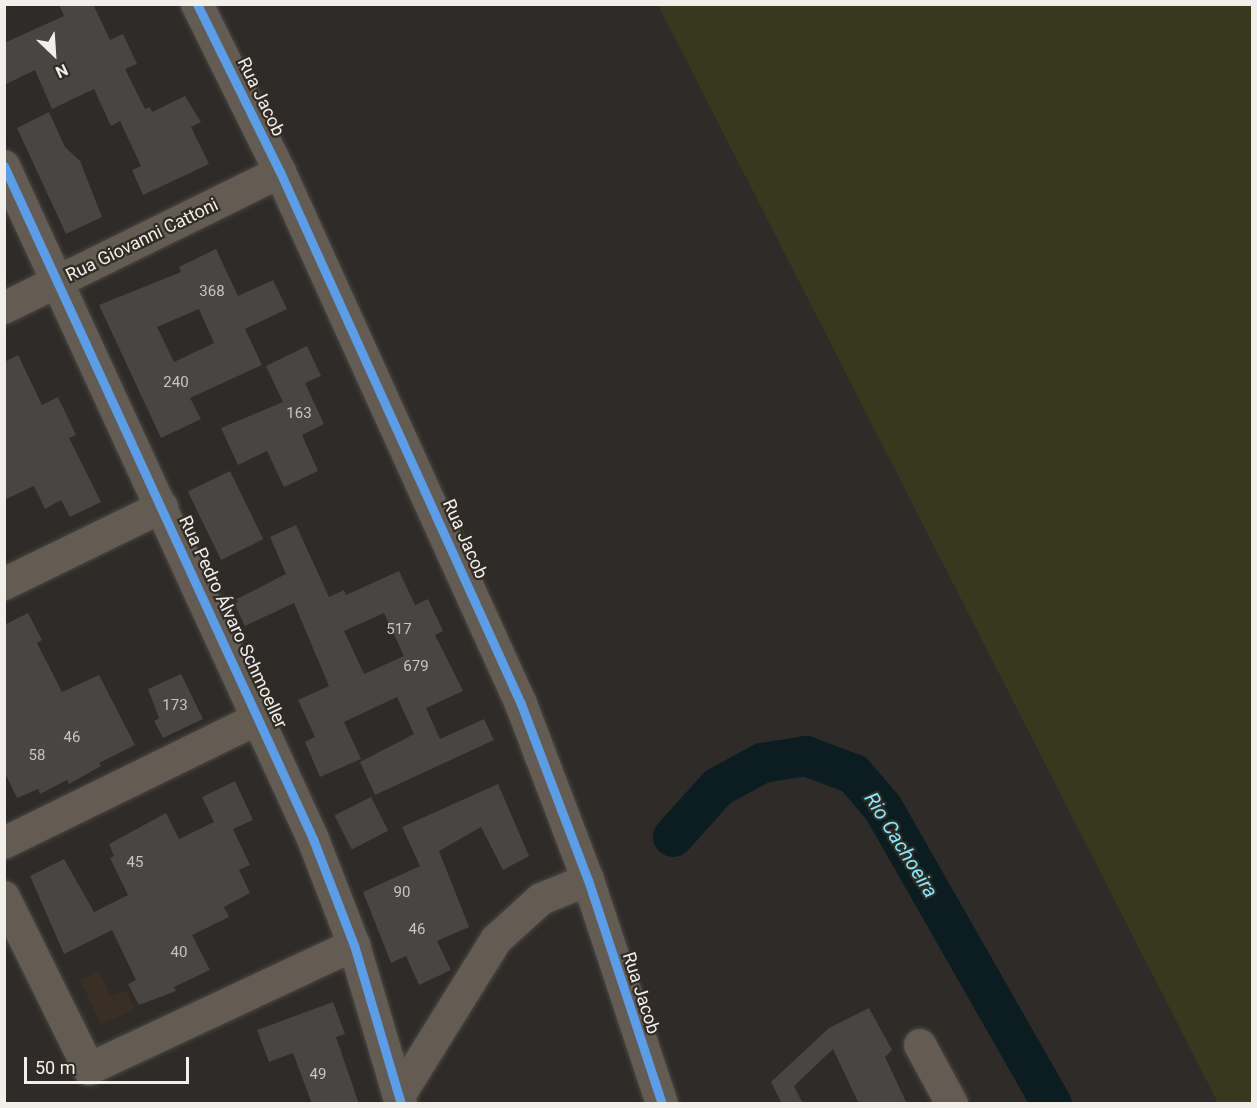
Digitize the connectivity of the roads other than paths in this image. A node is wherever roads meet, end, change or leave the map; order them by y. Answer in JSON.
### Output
{"nodes":[{"id":1,"x":197,"y":4,"type":"edge"},
{"id":2,"x":4,"y":166,"type":"edge"},
{"id":3,"x":280,"y":172,"type":"junction"},
{"id":4,"x":58,"y":282,"type":"junction"},
{"id":5,"x":4,"y":308,"type":"edge"},
{"id":6,"x":162,"y":507,"type":"junction"},
{"id":7,"x":4,"y":584,"type":"edge"},
{"id":8,"x":259,"y":718,"type":"junction"},
{"id":9,"x":4,"y":843,"type":"edge"},
{"id":10,"x":588,"y":880,"type":"junction"},
{"id":11,"x":4,"y":897,"type":"edge"},
{"id":12,"x":354,"y":945,"type":"junction"},
{"id":13,"x":920,"y":1045,"type":"dead end"},
{"id":14,"x":400,"y":1100,"type":"edge"},
{"id":15,"x":662,"y":1104,"type":"edge"},
{"id":16,"x":952,"y":1104,"type":"edge"}],
"edges":[{"from":1,"to":3,"type":"street","name":"Rua Jacob"},
{"from":2,"to":4,"type":"street","name":"Rua Pedro Álvaro Schmoeller"},
{"from":3,"to":4,"type":"street","name":"Rua Giovanni Cattoni"},
{"from":3,"to":10,"type":"street","name":"Rua Jacob"},
{"from":4,"to":5,"type":"street","name":"Rua Giovanni Cattoni"},
{"from":4,"to":6,"type":"street","name":"Rua Pedro Álvaro Schmoeller"},
{"from":6,"to":7,"type":"street"},
{"from":6,"to":8,"type":"street","name":"Rua Pedro Álvaro Schmoeller"},
{"from":8,"to":9,"type":"street"},
{"from":8,"to":12,"type":"street","name":"Rua Pedro Álvaro Schmoeller"},
{"from":10,"to":14,"type":"street"},
{"from":10,"to":15,"type":"street","name":"Rua Jacob"},
{"from":11,"to":12,"type":"street"},
{"from":12,"to":14,"type":"street","name":"Rua Pedro Álvaro Schmoeller"},
{"from":13,"to":16,"type":"street"}]}
